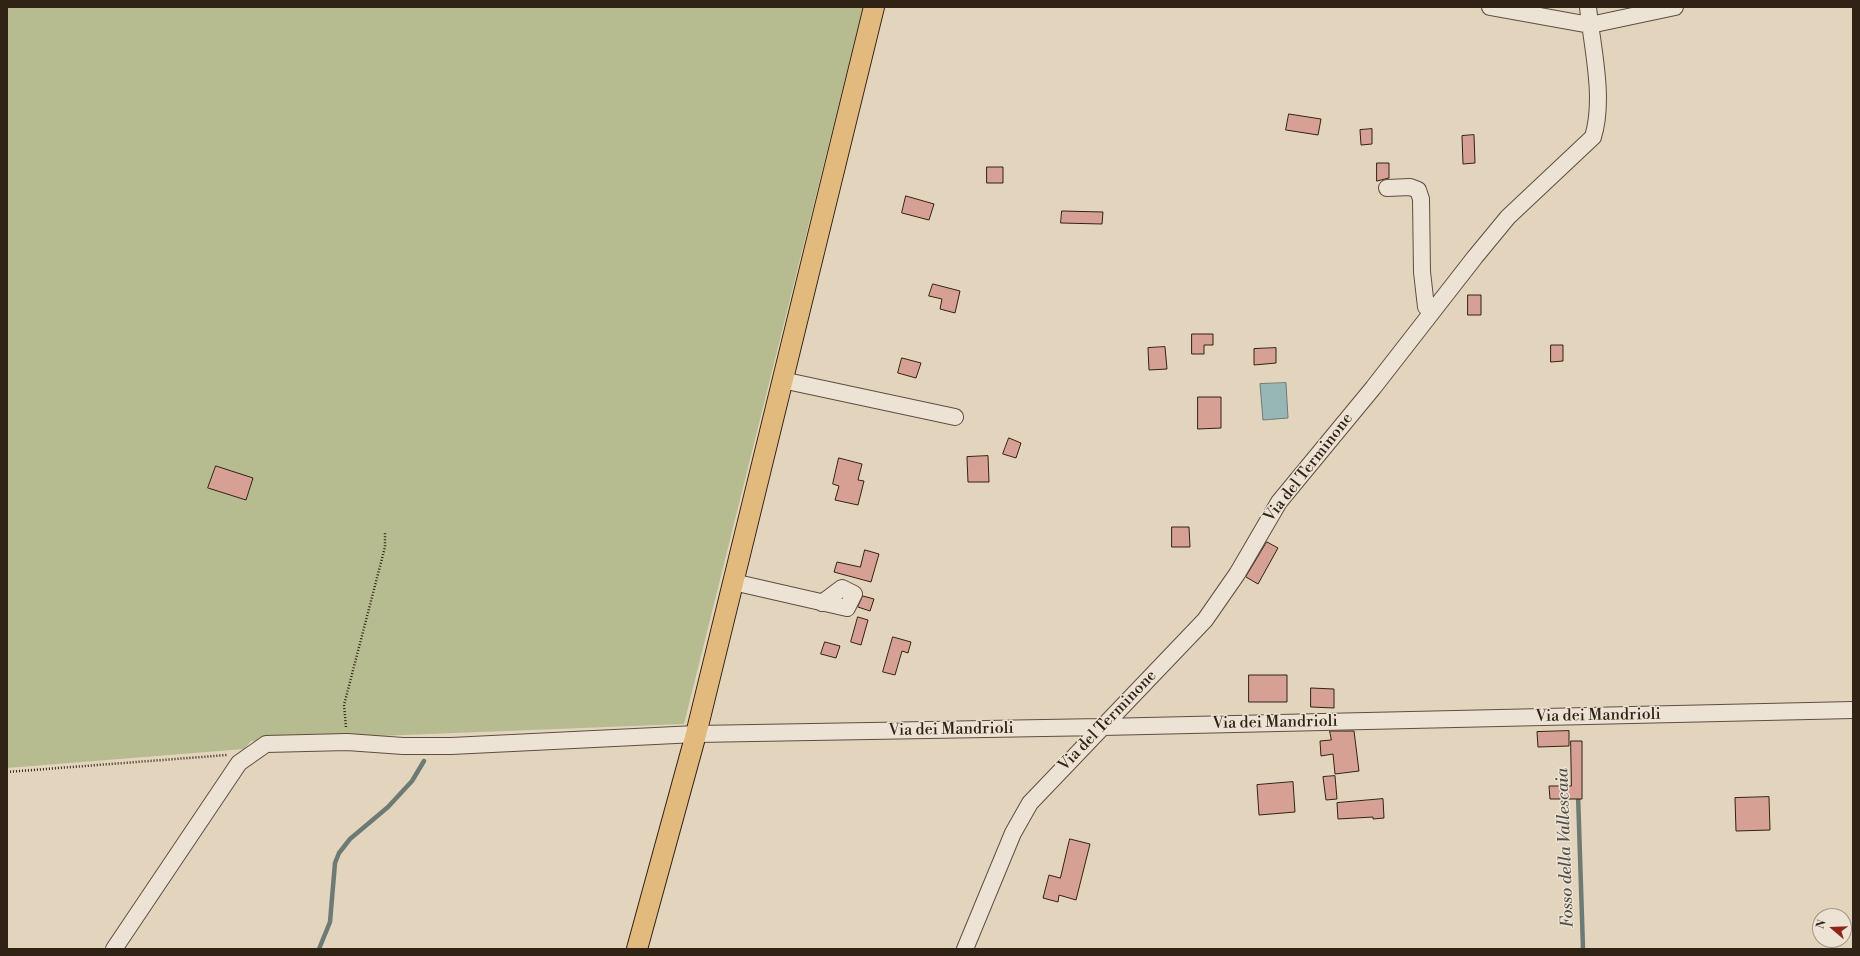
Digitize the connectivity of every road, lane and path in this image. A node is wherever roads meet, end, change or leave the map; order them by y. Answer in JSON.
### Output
{"nodes":[{"id":1,"x":874,"y":7,"type":"edge"},
{"id":2,"x":1490,"y":7,"type":"edge"},
{"id":3,"x":1588,"y":7,"type":"edge"},
{"id":4,"x":1675,"y":7,"type":"edge"},
{"id":5,"x":1590,"y":25,"type":"junction"},
{"id":6,"x":1387,"y":188,"type":"dead end"},
{"id":7,"x":1426,"y":308,"type":"dead end"},
{"id":8,"x":782,"y":380,"type":"junction"},
{"id":9,"x":955,"y":417,"type":"dead end"},
{"id":10,"x":385,"y":532,"type":"dead end"},
{"id":11,"x":733,"y":582,"type":"junction"},
{"id":12,"x":822,"y":603,"type":"dead end"},
{"id":13,"x":1853,"y":710,"type":"edge"},
{"id":14,"x":1102,"y":727,"type":"junction"},
{"id":15,"x":696,"y":734,"type":"junction"},
{"id":16,"x":347,"y":742,"type":"junction"},
{"id":17,"x":253,"y":753,"type":"junction"},
{"id":18,"x":7,"y":772,"type":"edge"},
{"id":19,"x":114,"y":949,"type":"edge"},
{"id":20,"x":637,"y":949,"type":"edge"},
{"id":21,"x":965,"y":949,"type":"edge"}],
"edges":[{"from":1,"to":8,"type":"main road"},
{"from":2,"to":5,"type":"street"},
{"from":3,"to":5,"type":"street","name":"Via del Terminone"},
{"from":4,"to":5,"type":"street"},
{"from":5,"to":14,"type":"street","name":"Via del Terminone"},
{"from":6,"to":7,"type":"street"},
{"from":8,"to":9,"type":"street"},
{"from":8,"to":11,"type":"main road"},
{"from":10,"to":16,"type":"path"},
{"from":11,"to":12,"type":"street"},
{"from":11,"to":15,"type":"main road"},
{"from":13,"to":14,"type":"street","name":"Via dei Mandrioli"},
{"from":14,"to":15,"type":"street","name":"Via dei Mandrioli"},
{"from":14,"to":21,"type":"street","name":"Via del Terminone"},
{"from":15,"to":16,"type":"street","name":"Via dei Mandrioli"},
{"from":15,"to":20,"type":"main road"},
{"from":16,"to":17,"type":"street","name":"Via dei Mandrioli"},
{"from":17,"to":18,"type":"path"},
{"from":17,"to":19,"type":"street","name":"Via dei Mandrioli"}]}
